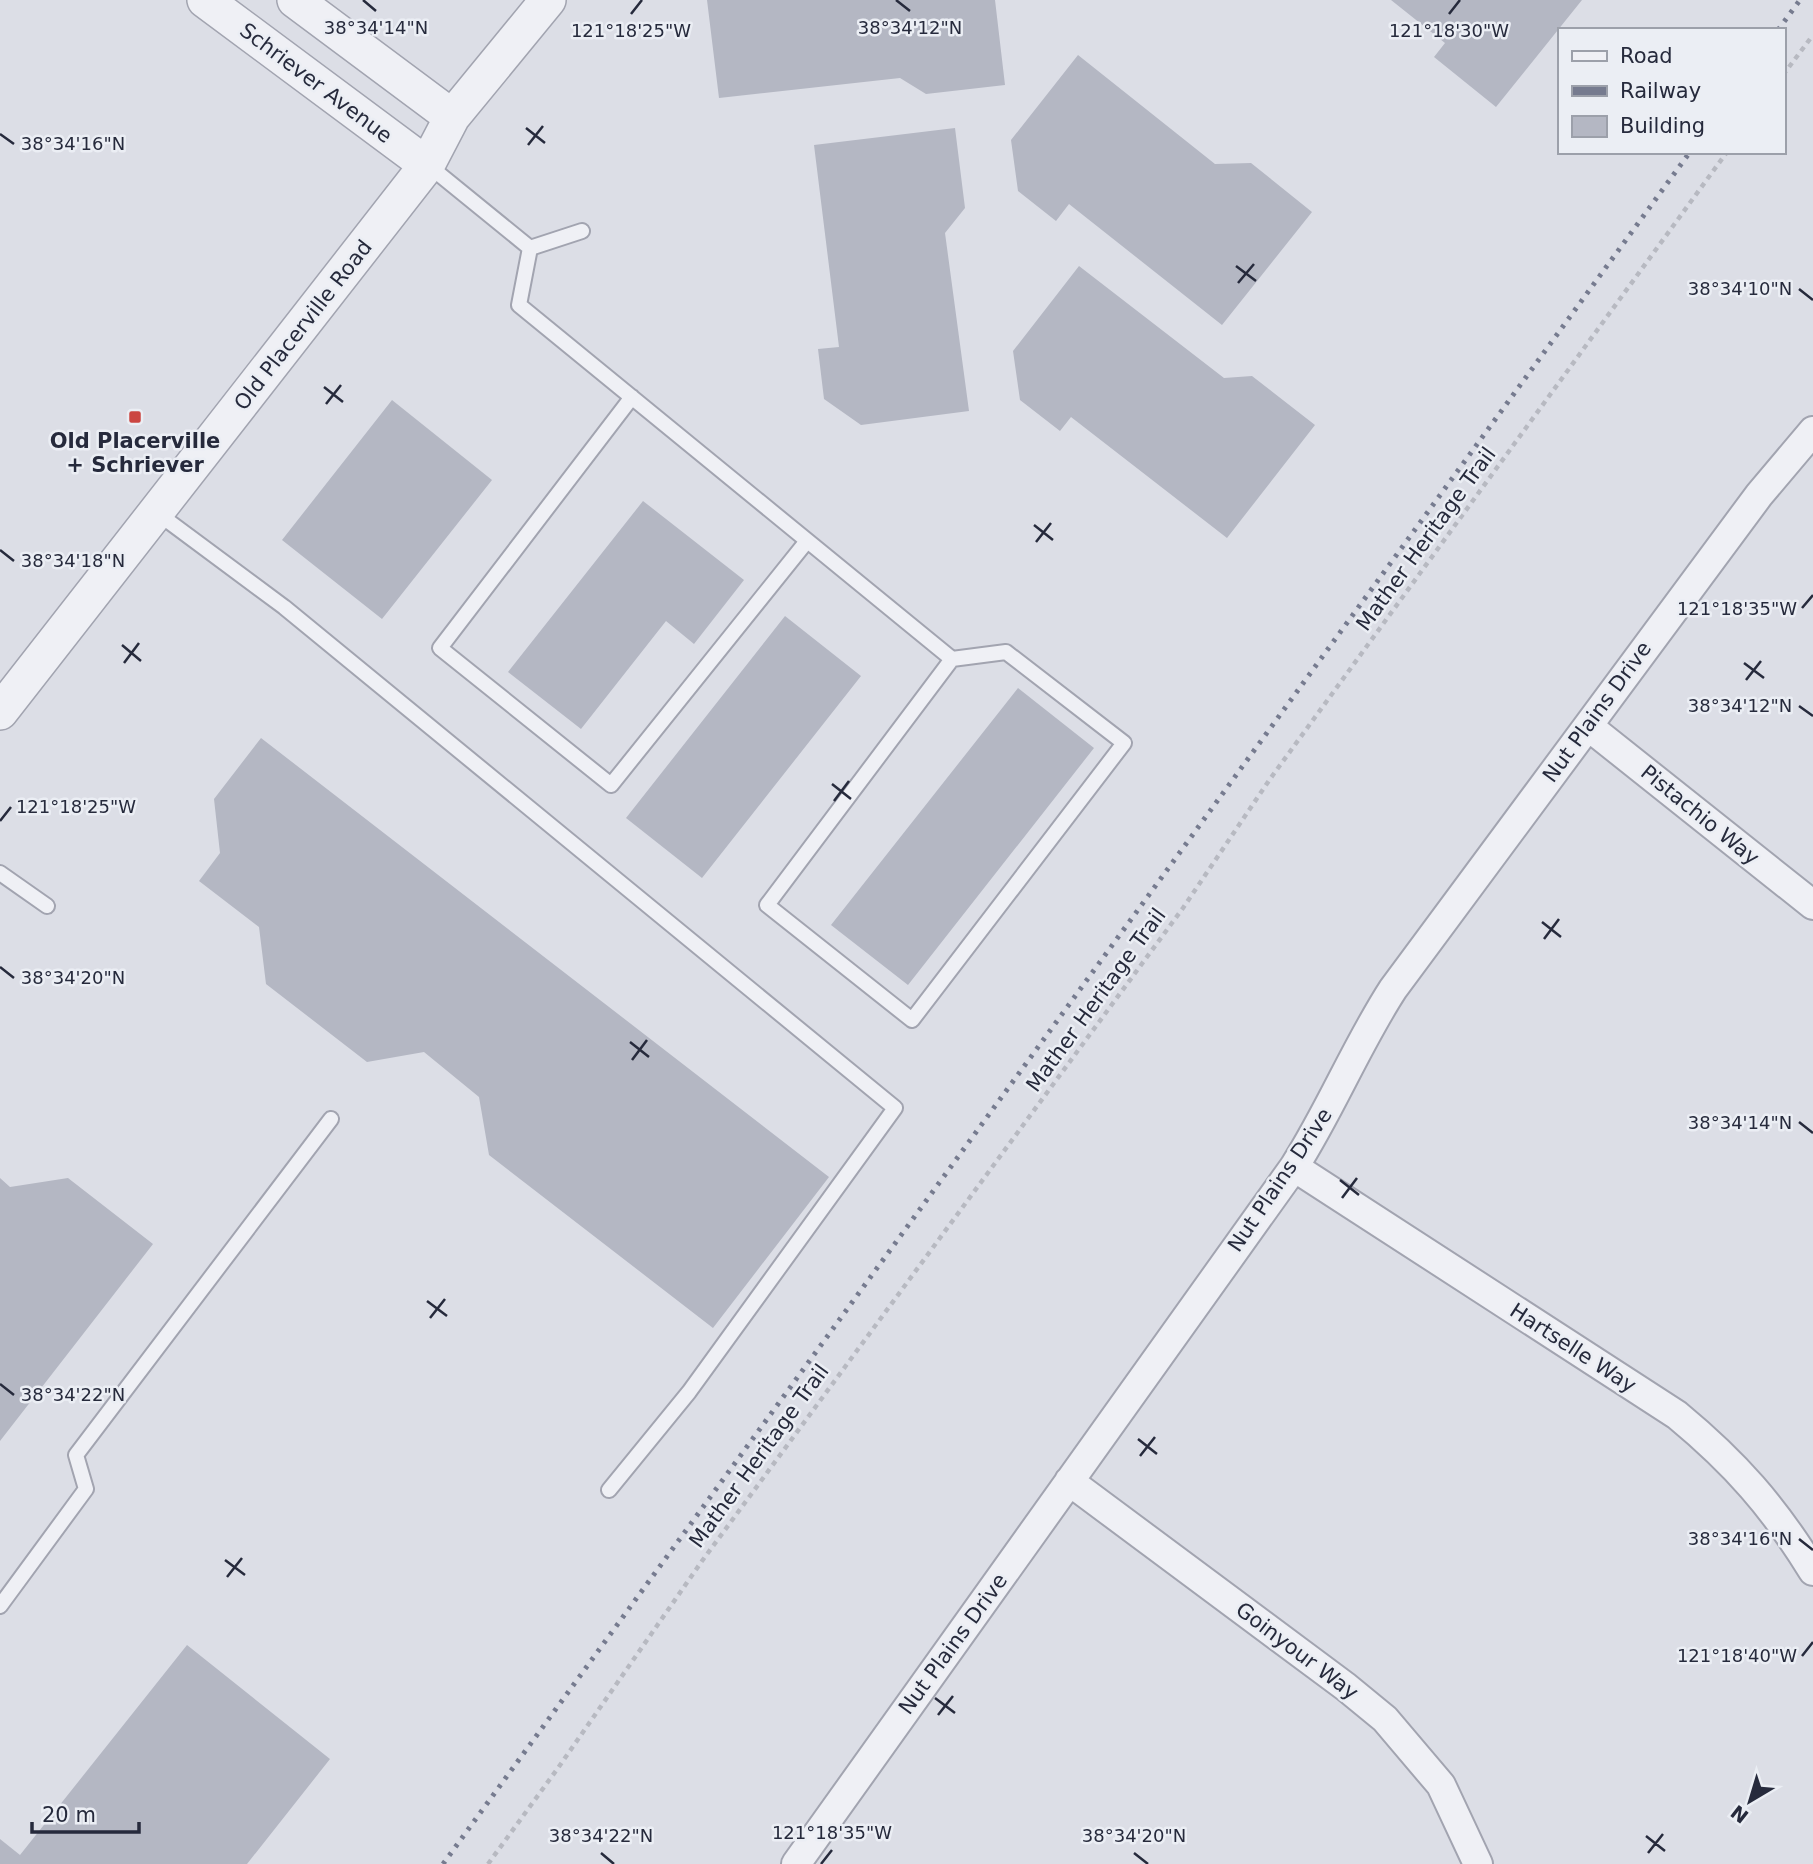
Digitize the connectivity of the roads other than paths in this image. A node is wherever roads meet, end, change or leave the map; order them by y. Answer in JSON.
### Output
{"nodes":[{"id":1,"x":205,"y":0,"type":"edge"},
{"id":2,"x":295,"y":0,"type":"edge"},
{"id":3,"x":548,"y":0,"type":"edge"},
{"id":4,"x":452,"y":117,"type":"junction"},
{"id":5,"x":428,"y":165,"type":"junction"},
{"id":6,"x":582,"y":231,"type":"dead end"},
{"id":7,"x":530,"y":248,"type":"junction"},
{"id":8,"x":632,"y":397,"type":"junction"},
{"id":9,"x":1813,"y":430,"type":"edge"},
{"id":10,"x":156,"y":512,"type":"junction"},
{"id":11,"x":807,"y":541,"type":"junction"},
{"id":12,"x":952,"y":659,"type":"junction"},
{"id":13,"x":0,"y":712,"type":"edge"},
{"id":14,"x":1588,"y":726,"type":"junction"},
{"id":15,"x":0,"y":873,"type":"edge"},
{"id":16,"x":1813,"y":905,"type":"edge"},
{"id":17,"x":47,"y":906,"type":"dead end"},
{"id":18,"x":331,"y":1119,"type":"dead end"},
{"id":19,"x":1294,"y":1167,"type":"junction"},
{"id":20,"x":1069,"y":1481,"type":"junction"},
{"id":21,"x":609,"y":1490,"type":"dead end"},
{"id":22,"x":1813,"y":1571,"type":"edge"},
{"id":23,"x":0,"y":1606,"type":"edge"},
{"id":24,"x":796,"y":1864,"type":"edge"},
{"id":25,"x":1478,"y":1864,"type":"edge"}],
"edges":[{"from":1,"to":5,"type":"street","name":"Schriever Avenue"},
{"from":2,"to":4,"type":"street"},
{"from":3,"to":4,"type":"street","name":"Old Placerville Road"},
{"from":4,"to":5,"type":"street","name":"Old Placerville Road"},
{"from":5,"to":7,"type":"lane"},
{"from":5,"to":10,"type":"street","name":"Old Placerville Road"},
{"from":6,"to":7,"type":"lane"},
{"from":7,"to":8,"type":"lane"},
{"from":8,"to":11,"type":"lane"},
{"from":8,"to":11,"type":"lane"},
{"from":9,"to":14,"type":"street","name":"Nut Plains Drive"},
{"from":10,"to":13,"type":"street","name":"Old Placerville Road"},
{"from":10,"to":21,"type":"lane"},
{"from":11,"to":12,"type":"lane"},
{"from":12,"to":12,"type":"lane"},
{"from":14,"to":16,"type":"street","name":"Pistachio Way"},
{"from":14,"to":19,"type":"street","name":"Nut Plains Drive"},
{"from":15,"to":17,"type":"lane"},
{"from":18,"to":23,"type":"lane"},
{"from":19,"to":20,"type":"street","name":"Nut Plains Drive"},
{"from":19,"to":22,"type":"street","name":"Hartselle Way"},
{"from":20,"to":24,"type":"street","name":"Nut Plains Drive"},
{"from":20,"to":25,"type":"street","name":"Goinyour Way"}]}
